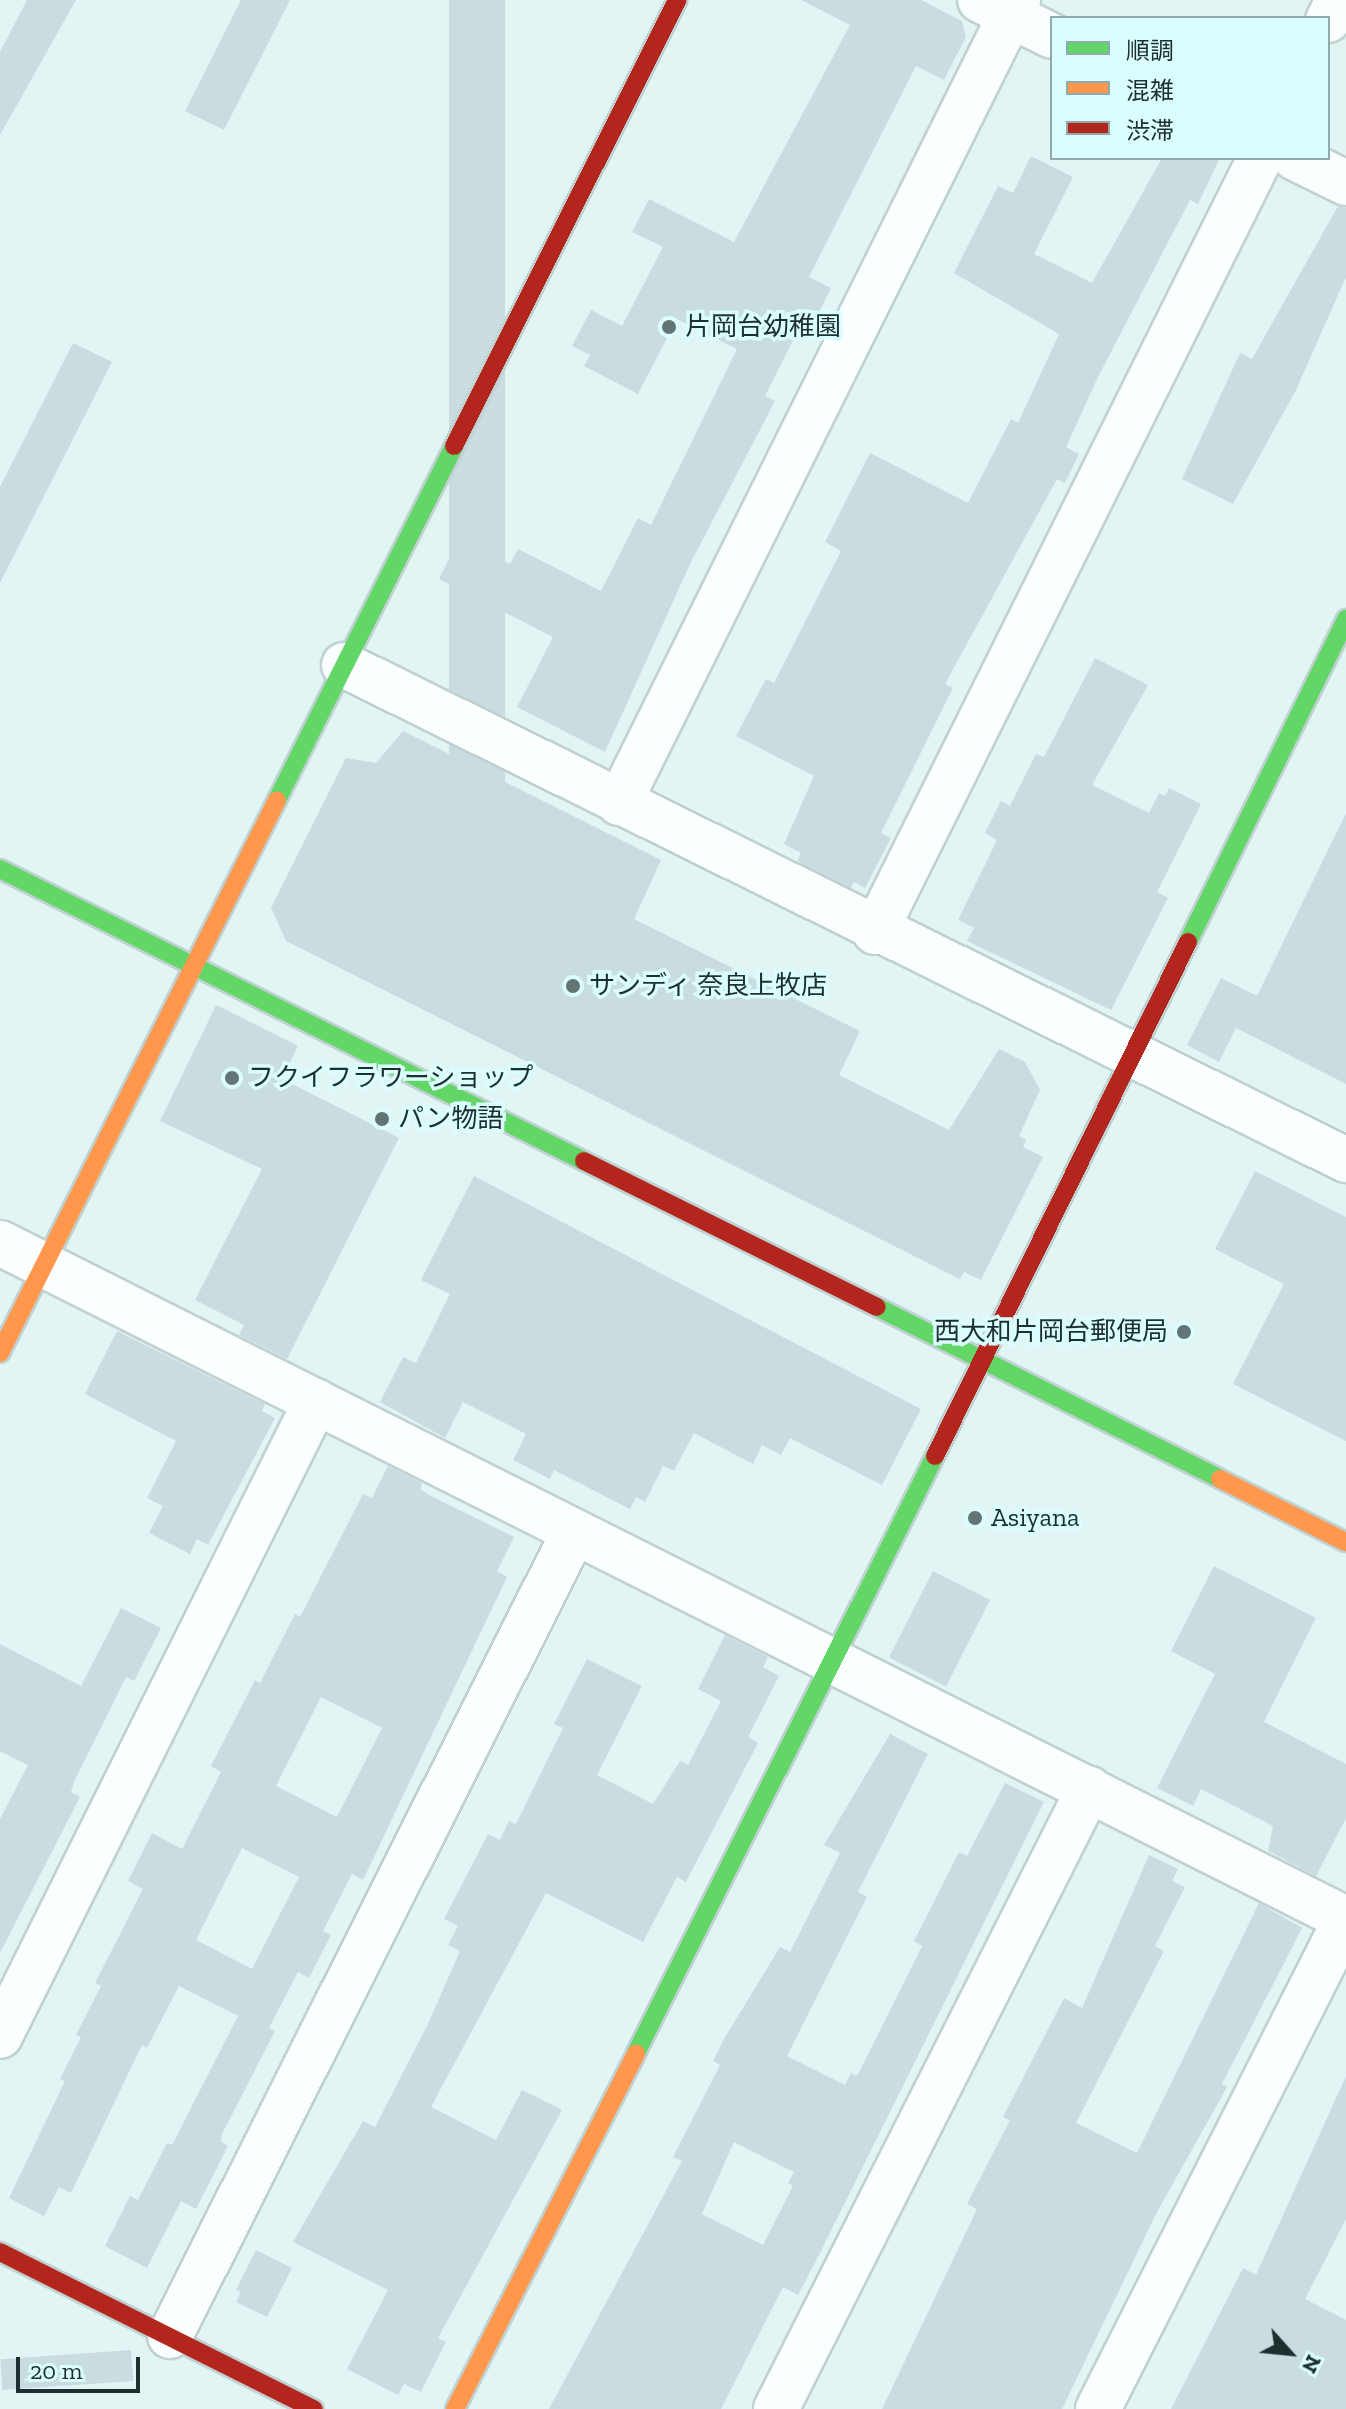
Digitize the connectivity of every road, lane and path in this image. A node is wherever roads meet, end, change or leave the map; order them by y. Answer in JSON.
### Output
{"nodes":[{"id":1,"x":677,"y":0,"type":"edge"},
{"id":2,"x":1003,"y":5,"type":"edge"},
{"id":3,"x":1050,"y":35,"type":"edge"},
{"id":4,"x":1259,"y":160,"type":"edge"},
{"id":5,"x":1299,"y":160,"type":"edge"},
{"id":6,"x":1346,"y":183,"type":"edge"},
{"id":7,"x":1346,"y":619,"type":"edge"},
{"id":8,"x":344,"y":665,"type":"junction"},
{"id":9,"x":619,"y":803,"type":"junction"},
{"id":10,"x":0,"y":869,"type":"edge"},
{"id":11,"x":875,"y":932,"type":"junction"},
{"id":12,"x":194,"y":967,"type":"junction"},
{"id":13,"x":1128,"y":1055,"type":"junction"},
{"id":14,"x":1346,"y":1160,"type":"edge"},
{"id":15,"x":0,"y":1243,"type":"edge"},
{"id":16,"x":43,"y":1265,"type":"junction"},
{"id":17,"x":0,"y":1353,"type":"edge"},
{"id":18,"x":981,"y":1358,"type":"junction"},
{"id":19,"x":316,"y":1401,"type":"junction"},
{"id":20,"x":574,"y":1532,"type":"junction"},
{"id":21,"x":1346,"y":1542,"type":"edge"},
{"id":22,"x":834,"y":1662,"type":"junction"},
{"id":23,"x":1089,"y":1789,"type":"junction"},
{"id":24,"x":1346,"y":1919,"type":"edge"},
{"id":25,"x":0,"y":2036,"type":"edge"},
{"id":26,"x":0,"y":2252,"type":"edge"},
{"id":27,"x":170,"y":2336,"type":"junction"},
{"id":28,"x":314,"y":2409,"type":"edge"},
{"id":29,"x":455,"y":2409,"type":"edge"},
{"id":30,"x":776,"y":2409,"type":"edge"},
{"id":31,"x":1098,"y":2409,"type":"edge"}],
"edges":[{"from":1,"to":8,"type":"street"},
{"from":2,"to":3,"type":"street"},
{"from":2,"to":9,"type":"street"},
{"from":4,"to":11,"type":"street"},
{"from":5,"to":6,"type":"street"},
{"from":7,"to":13,"type":"street"},
{"from":8,"to":9,"type":"street"},
{"from":8,"to":12,"type":"street"},
{"from":9,"to":11,"type":"street"},
{"from":10,"to":12,"type":"street"},
{"from":11,"to":13,"type":"street"},
{"from":12,"to":16,"type":"street"},
{"from":12,"to":18,"type":"street"},
{"from":13,"to":14,"type":"street"},
{"from":13,"to":18,"type":"street"},
{"from":15,"to":16,"type":"street"},
{"from":16,"to":17,"type":"street"},
{"from":16,"to":19,"type":"street"},
{"from":18,"to":21,"type":"street"},
{"from":18,"to":22,"type":"street"},
{"from":19,"to":20,"type":"street"},
{"from":19,"to":25,"type":"street"},
{"from":20,"to":22,"type":"street"},
{"from":20,"to":27,"type":"street"},
{"from":22,"to":23,"type":"street"},
{"from":22,"to":29,"type":"street"},
{"from":23,"to":24,"type":"street"},
{"from":23,"to":30,"type":"street"},
{"from":24,"to":31,"type":"street"},
{"from":26,"to":27,"type":"street"},
{"from":27,"to":28,"type":"street"}]}
